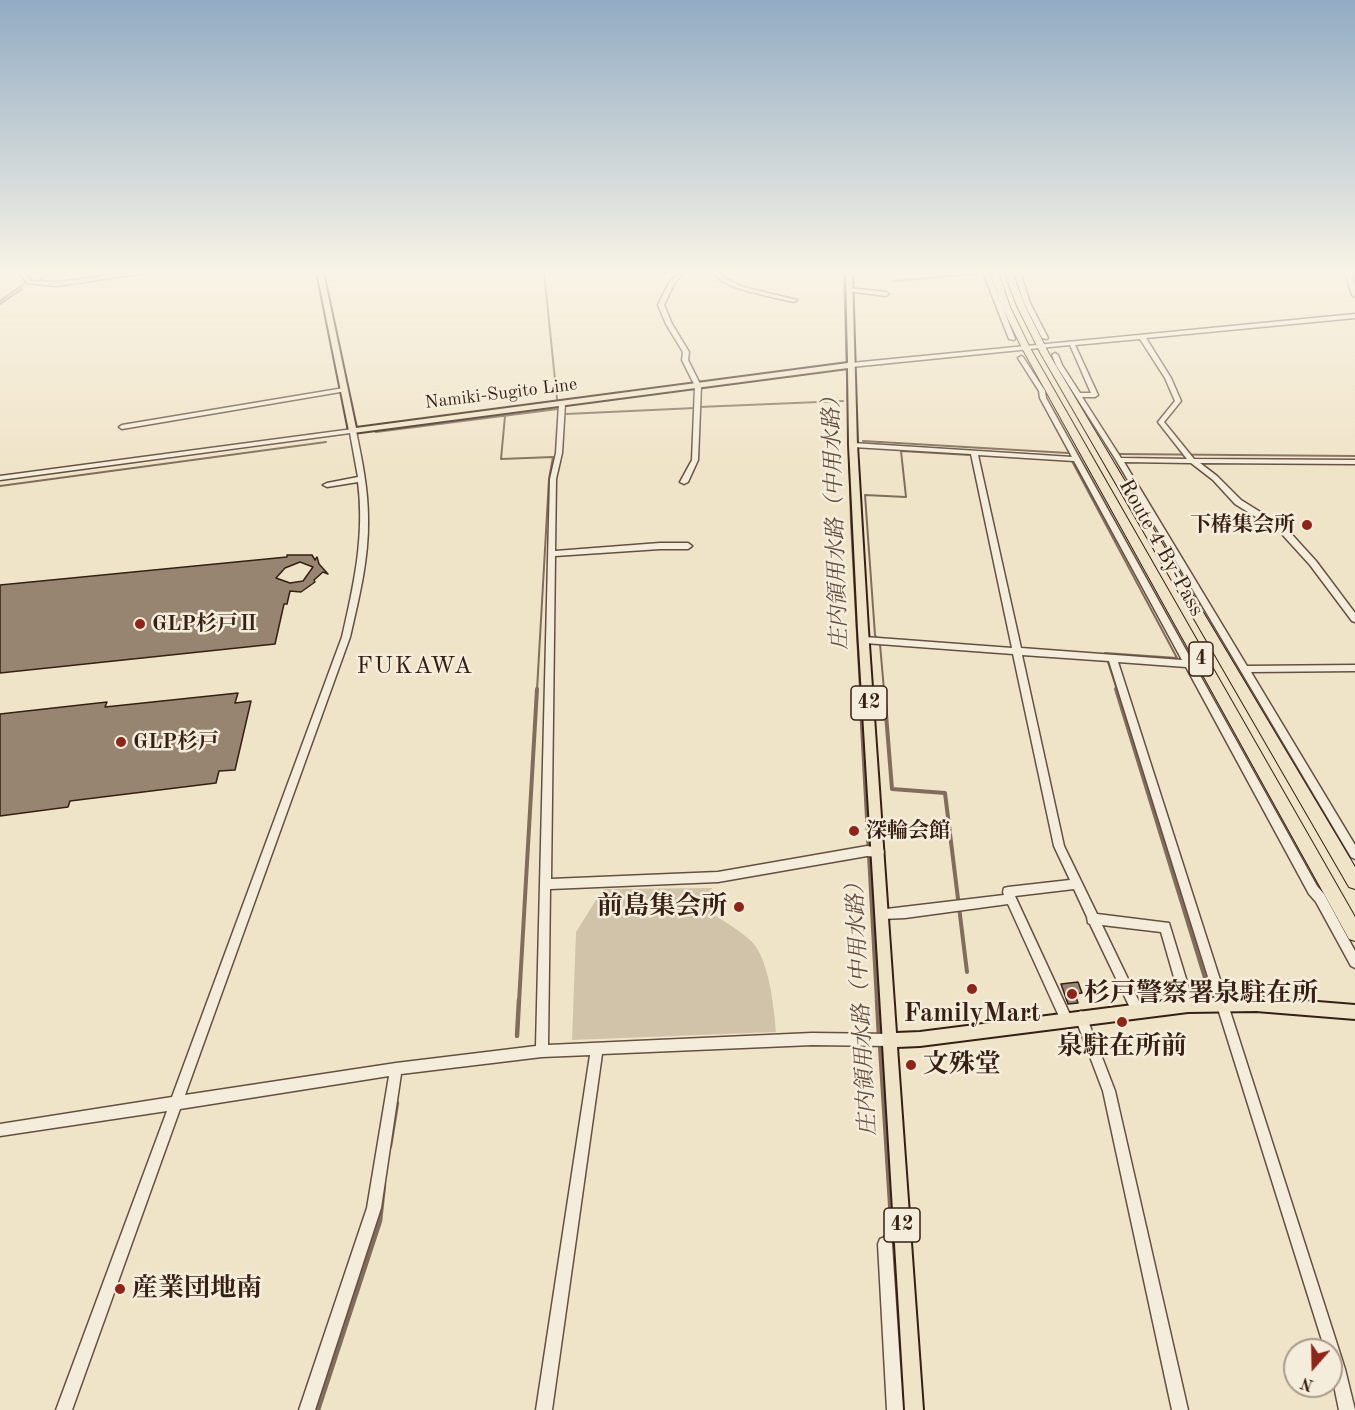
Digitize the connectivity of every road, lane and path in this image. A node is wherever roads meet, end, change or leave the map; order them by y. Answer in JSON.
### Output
{"nodes":[{"id":1,"x":1142,"y":337,"type":"edge"},
{"id":2,"x":333,"y":338,"type":"edge"},
{"id":3,"x":677,"y":338,"type":"edge"},
{"id":4,"x":850,"y":338,"type":"edge"},
{"id":5,"x":1020,"y":338,"type":"edge"},
{"id":6,"x":1041,"y":338,"type":"edge"},
{"id":7,"x":1134,"y":338,"type":"edge"},
{"id":8,"x":1043,"y":342,"type":"junction"},
{"id":9,"x":1072,"y":344,"type":"junction"},
{"id":10,"x":1026,"y":348,"type":"junction"},
{"id":11,"x":1055,"y":355,"type":"dead end"},
{"id":12,"x":1021,"y":358,"type":"dead end"},
{"id":13,"x":851,"y":365,"type":"junction"},
{"id":14,"x":1058,"y":370,"type":"junction"},
{"id":15,"x":698,"y":386,"type":"junction"},
{"id":16,"x":1042,"y":386,"type":"junction"},
{"id":17,"x":344,"y":390,"type":"junction"},
{"id":18,"x":1078,"y":395,"type":"junction"},
{"id":19,"x":562,"y":404,"type":"junction"},
{"id":20,"x":122,"y":427,"type":"dead end"},
{"id":21,"x":353,"y":431,"type":"junction"},
{"id":22,"x":854,"y":445,"type":"junction"},
{"id":23,"x":974,"y":452,"type":"junction"},
{"id":24,"x":1077,"y":459,"type":"junction"},
{"id":25,"x":1119,"y":460,"type":"junction"},
{"id":26,"x":1192,"y":460,"type":"junction"},
{"id":27,"x":1355,"y":462,"type":"edge"},
{"id":28,"x":0,"y":478,"type":"edge"},
{"id":29,"x":361,"y":479,"type":"junction"},
{"id":30,"x":684,"y":482,"type":"dead end"},
{"id":31,"x":327,"y":485,"type":"dead end"},
{"id":32,"x":688,"y":546,"type":"dead end"},
{"id":33,"x":552,"y":554,"type":"junction"},
{"id":34,"x":1355,"y":619,"type":"edge"},
{"id":35,"x":865,"y":640,"type":"junction"},
{"id":36,"x":1017,"y":651,"type":"junction"},
{"id":37,"x":1237,"y":657,"type":"junction"},
{"id":38,"x":1223,"y":658,"type":"junction"},
{"id":39,"x":1113,"y":659,"type":"junction"},
{"id":40,"x":1189,"y":664,"type":"junction"},
{"id":41,"x":1355,"y":668,"type":"edge"},
{"id":42,"x":1244,"y":669,"type":"junction"},
{"id":43,"x":879,"y":852,"type":"junction"},
{"id":44,"x":1355,"y":854,"type":"edge"},
{"id":45,"x":1355,"y":882,"type":"edge"},
{"id":46,"x":545,"y":884,"type":"junction"},
{"id":47,"x":1077,"y":884,"type":"junction"},
{"id":48,"x":1011,"y":898,"type":"junction"},
{"id":49,"x":882,"y":914,"type":"junction"},
{"id":50,"x":1092,"y":919,"type":"junction"},
{"id":51,"x":1335,"y":923,"type":"junction"},
{"id":52,"x":1352,"y":928,"type":"edge"},
{"id":53,"x":1355,"y":962,"type":"edge"},
{"id":54,"x":1222,"y":1003,"type":"junction"},
{"id":55,"x":1188,"y":1005,"type":"junction"},
{"id":56,"x":1137,"y":1010,"type":"junction"},
{"id":57,"x":1355,"y":1012,"type":"edge"},
{"id":58,"x":1081,"y":1017,"type":"junction"},
{"id":59,"x":1066,"y":1019,"type":"junction"},
{"id":60,"x":891,"y":1040,"type":"junction"},
{"id":61,"x":597,"y":1049,"type":"junction"},
{"id":62,"x":542,"y":1052,"type":"junction"},
{"id":63,"x":396,"y":1069,"type":"junction"},
{"id":64,"x":177,"y":1103,"type":"junction"},
{"id":65,"x":0,"y":1130,"type":"edge"},
{"id":66,"x":885,"y":1244,"type":"dead end"},
{"id":67,"x":895,"y":1405,"type":"edge"},
{"id":68,"x":913,"y":1406,"type":"edge"},
{"id":69,"x":64,"y":1410,"type":"edge"},
{"id":70,"x":308,"y":1410,"type":"edge"},
{"id":71,"x":544,"y":1410,"type":"edge"},
{"id":72,"x":1180,"y":1410,"type":"edge"},
{"id":73,"x":1347,"y":1410,"type":"edge"}],
"edges":[{"from":1,"to":26,"type":"street"},
{"from":2,"to":17,"type":"main road"},
{"from":3,"to":15,"type":"street"},
{"from":4,"to":13,"type":"main road","number":"42"},
{"from":5,"to":10,"type":"highway","name":"Route 4 By-Pass","number":"4"},
{"from":6,"to":8,"type":"highway","name":"Route 4 By-Pass","number":"4"},
{"from":7,"to":9,"type":"street"},
{"from":8,"to":9,"type":"street"},
{"from":8,"to":10,"type":"street"},
{"from":8,"to":14,"type":"highway","name":"Route 4 By-Pass","number":"4"},
{"from":9,"to":18,"type":"street"},
{"from":10,"to":13,"type":"street"},
{"from":10,"to":16,"type":"highway","name":"Route 4 By-Pass","number":"4"},
{"from":11,"to":14,"type":"street"},
{"from":12,"to":16,"type":"street"},
{"from":13,"to":15,"type":"main road","name":"Namiki-Sugito Line"},
{"from":13,"to":22,"type":"main road","number":"42"},
{"from":14,"to":18,"type":"street"},
{"from":14,"to":38,"type":"highway","name":"Route 4 By-Pass","number":"4"},
{"from":15,"to":19,"type":"main road","name":"Namiki-Sugito Line"},
{"from":15,"to":30,"type":"street"},
{"from":16,"to":24,"type":"street"},
{"from":16,"to":52,"type":"highway","name":"Route 4 By-Pass","number":"4"},
{"from":17,"to":20,"type":"street"},
{"from":17,"to":21,"type":"main road"},
{"from":18,"to":25,"type":"street"},
{"from":19,"to":21,"type":"main road","name":"Namiki-Sugito Line"},
{"from":19,"to":33,"type":"street"},
{"from":21,"to":28,"type":"street"},
{"from":21,"to":29,"type":"street"},
{"from":22,"to":23,"type":"street"},
{"from":22,"to":35,"type":"main road","number":"42"},
{"from":23,"to":24,"type":"street"},
{"from":23,"to":36,"type":"street"},
{"from":24,"to":40,"type":"street"},
{"from":25,"to":26,"type":"street"},
{"from":25,"to":37,"type":"street"},
{"from":26,"to":27,"type":"street"},
{"from":26,"to":34,"type":"street"},
{"from":29,"to":31,"type":"street"},
{"from":29,"to":64,"type":"street"},
{"from":32,"to":33,"type":"street"},
{"from":33,"to":46,"type":"street"},
{"from":35,"to":36,"type":"street"},
{"from":35,"to":43,"type":"main road","number":"42"},
{"from":36,"to":39,"type":"street"},
{"from":36,"to":47,"type":"street"},
{"from":37,"to":38,"type":"street"},
{"from":37,"to":42,"type":"street"},
{"from":38,"to":45,"type":"highway","name":"Route 4 By-Pass","number":"4"},
{"from":39,"to":40,"type":"street"},
{"from":39,"to":54,"type":"street"},
{"from":40,"to":51,"type":"street"},
{"from":41,"to":42,"type":"street"},
{"from":42,"to":44,"type":"street"},
{"from":43,"to":46,"type":"street"},
{"from":43,"to":49,"type":"main road","number":"42"},
{"from":46,"to":62,"type":"street"},
{"from":47,"to":48,"type":"street"},
{"from":47,"to":50,"type":"street"},
{"from":48,"to":49,"type":"street"},
{"from":48,"to":59,"type":"street"},
{"from":49,"to":60,"type":"main road","number":"42"},
{"from":50,"to":55,"type":"street"},
{"from":50,"to":56,"type":"street"},
{"from":51,"to":52,"type":"street"},
{"from":51,"to":53,"type":"street"},
{"from":54,"to":55,"type":"main road"},
{"from":54,"to":57,"type":"main road"},
{"from":54,"to":73,"type":"street"},
{"from":55,"to":56,"type":"main road"},
{"from":56,"to":58,"type":"main road"},
{"from":58,"to":59,"type":"main road"},
{"from":58,"to":72,"type":"street"},
{"from":59,"to":60,"type":"main road"},
{"from":60,"to":61,"type":"street"},
{"from":60,"to":68,"type":"main road","number":"42"},
{"from":61,"to":62,"type":"street"},
{"from":61,"to":71,"type":"street"},
{"from":62,"to":63,"type":"street"},
{"from":63,"to":64,"type":"street"},
{"from":63,"to":70,"type":"street"},
{"from":64,"to":65,"type":"street"},
{"from":64,"to":69,"type":"street"},
{"from":66,"to":67,"type":"street"},
{"from":67,"to":68,"type":"street"}]}
